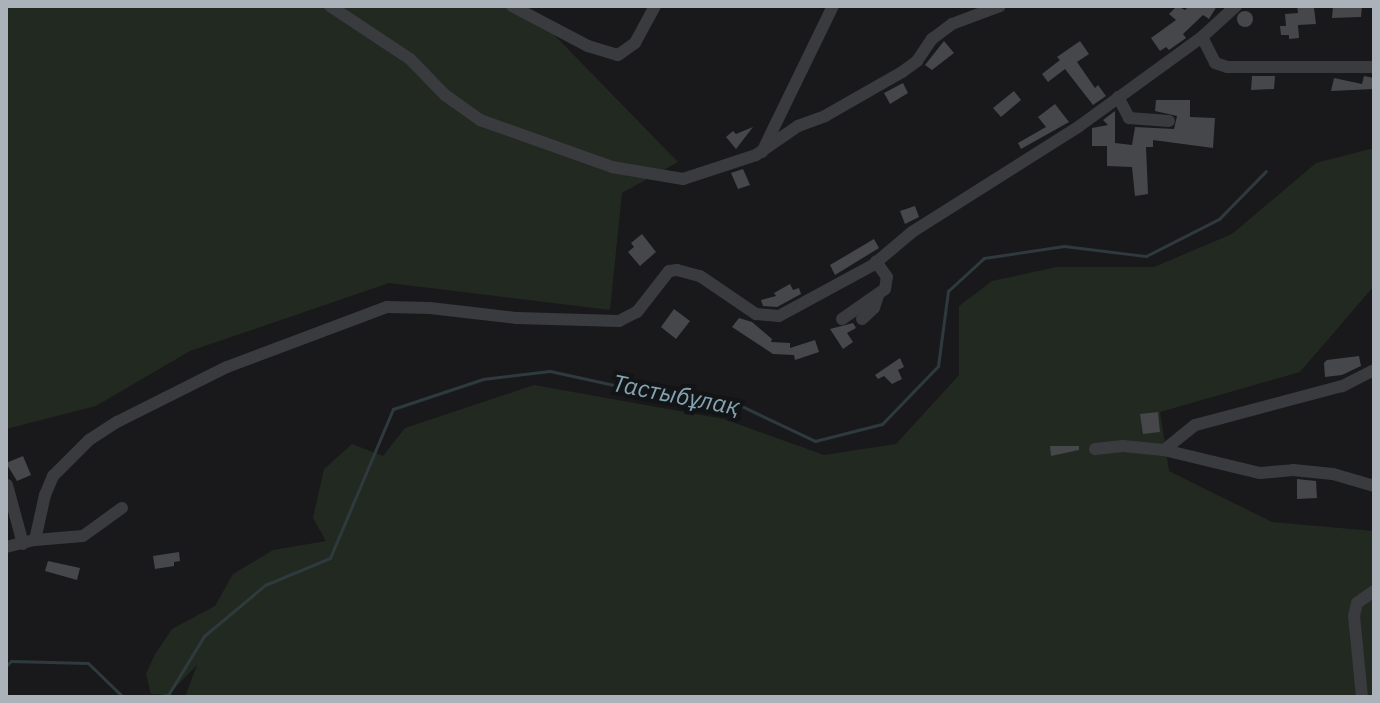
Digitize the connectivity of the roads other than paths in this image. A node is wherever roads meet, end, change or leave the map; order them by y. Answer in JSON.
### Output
{"nodes":[{"id":1,"x":330,"y":6,"type":"edge"},
{"id":2,"x":512,"y":6,"type":"edge"},
{"id":3,"x":655,"y":6,"type":"edge"},
{"id":4,"x":833,"y":6,"type":"edge"},
{"id":5,"x":1000,"y":6,"type":"edge"},
{"id":6,"x":1236,"y":6,"type":"edge"},
{"id":7,"x":1202,"y":37,"type":"junction"},
{"id":8,"x":1374,"y":67,"type":"edge"},
{"id":9,"x":1118,"y":97,"type":"junction"},
{"id":10,"x":1169,"y":121,"type":"dead end"},
{"id":11,"x":762,"y":152,"type":"junction"},
{"id":12,"x":876,"y":262,"type":"junction"},
{"id":13,"x":878,"y":296,"type":"junction"},
{"id":14,"x":842,"y":319,"type":"dead end"},
{"id":15,"x":862,"y":319,"type":"dead end"},
{"id":16,"x":1374,"y":370,"type":"edge"},
{"id":17,"x":1095,"y":449,"type":"dead end"},
{"id":18,"x":1164,"y":450,"type":"junction"},
{"id":19,"x":7,"y":485,"type":"edge"},
{"id":20,"x":1374,"y":486,"type":"edge"},
{"id":21,"x":122,"y":508,"type":"dead end"},
{"id":22,"x":29,"y":542,"type":"junction"},
{"id":23,"x":6,"y":547,"type":"edge"},
{"id":24,"x":1374,"y":591,"type":"edge"},
{"id":25,"x":1362,"y":697,"type":"edge"}],
"edges":[{"from":1,"to":11,"type":"street"},
{"from":2,"to":3,"type":"street"},
{"from":4,"to":11,"type":"street"},
{"from":5,"to":11,"type":"street"},
{"from":6,"to":7,"type":"street"},
{"from":7,"to":8,"type":"street"},
{"from":7,"to":9,"type":"street"},
{"from":9,"to":10,"type":"street"},
{"from":9,"to":12,"type":"street"},
{"from":12,"to":13,"type":"street"},
{"from":12,"to":22,"type":"street"},
{"from":13,"to":14,"type":"street"},
{"from":13,"to":15,"type":"street"},
{"from":16,"to":18,"type":"street"},
{"from":17,"to":18,"type":"street"},
{"from":18,"to":20,"type":"street"},
{"from":19,"to":22,"type":"street"},
{"from":21,"to":22,"type":"street"},
{"from":22,"to":23,"type":"street"},
{"from":24,"to":25,"type":"street"}]}
